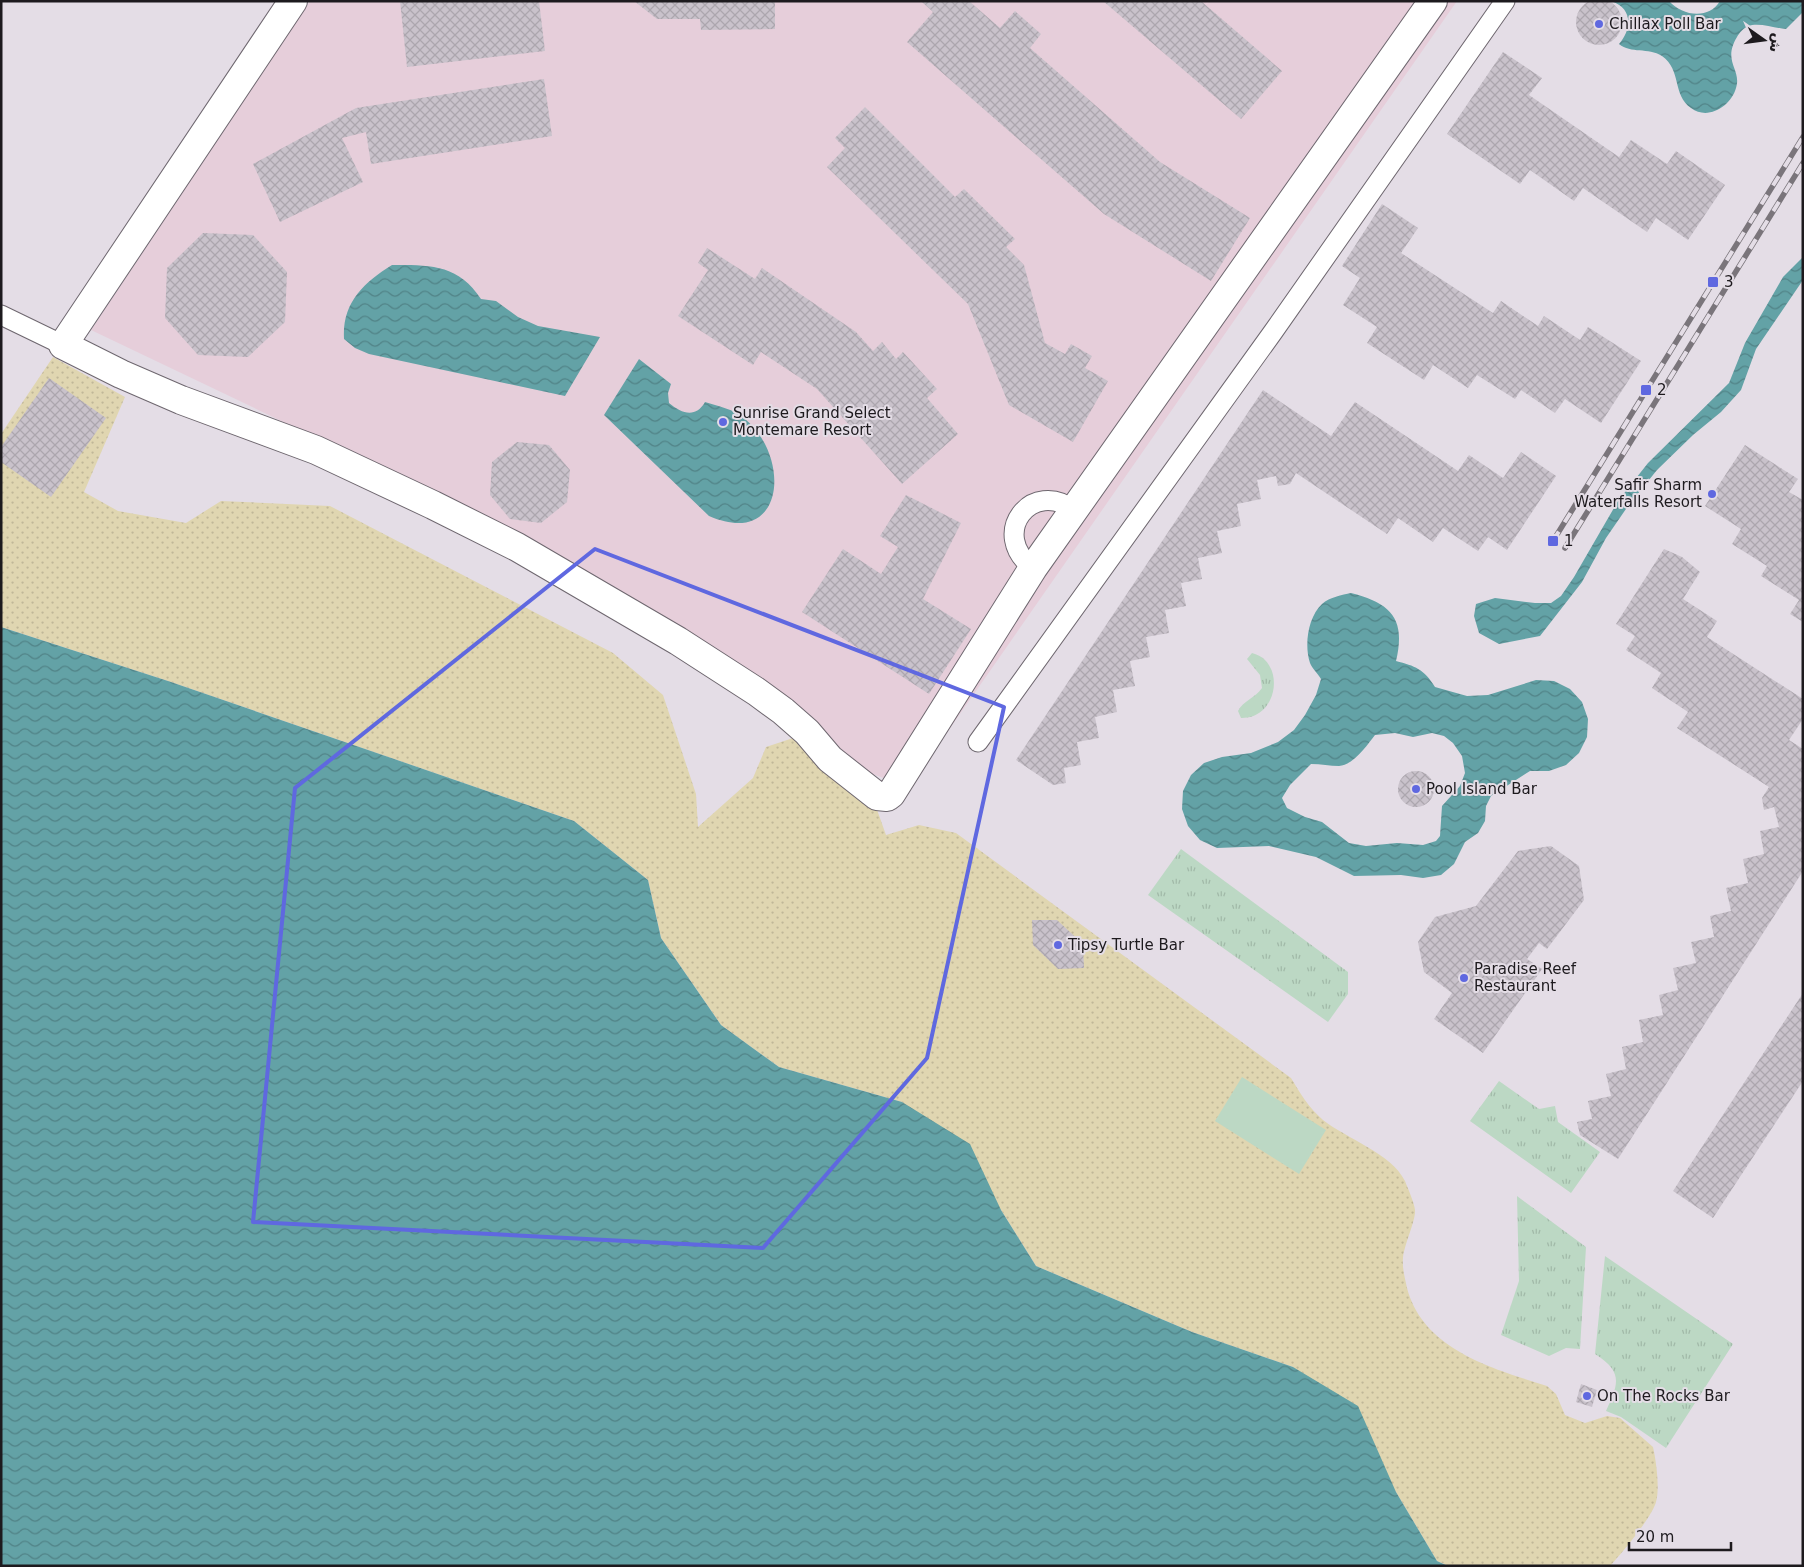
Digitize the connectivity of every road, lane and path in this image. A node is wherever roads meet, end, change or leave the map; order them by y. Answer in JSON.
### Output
{"nodes":[{"id":1,"x":293,"y":1,"type":"edge"},
{"id":2,"x":1433,"y":1,"type":"edge"},
{"id":3,"x":1504,"y":1,"type":"edge"},
{"id":4,"x":1,"y":315,"type":"edge"},
{"id":5,"x":63,"y":345,"type":"junction"},
{"id":6,"x":1075,"y":510,"type":"junction"},
{"id":7,"x":1034,"y":568,"type":"junction"},
{"id":8,"x":978,"y":742,"type":"dead end"}],
"edges":[{"from":1,"to":5,"type":"street"},
{"from":2,"to":6,"type":"street"},
{"from":3,"to":8,"type":"lane"},
{"from":4,"to":5,"type":"lane"},
{"from":5,"to":7,"type":"street"},
{"from":6,"to":7,"type":"street"},
{"from":6,"to":7,"type":"lane"}]}
